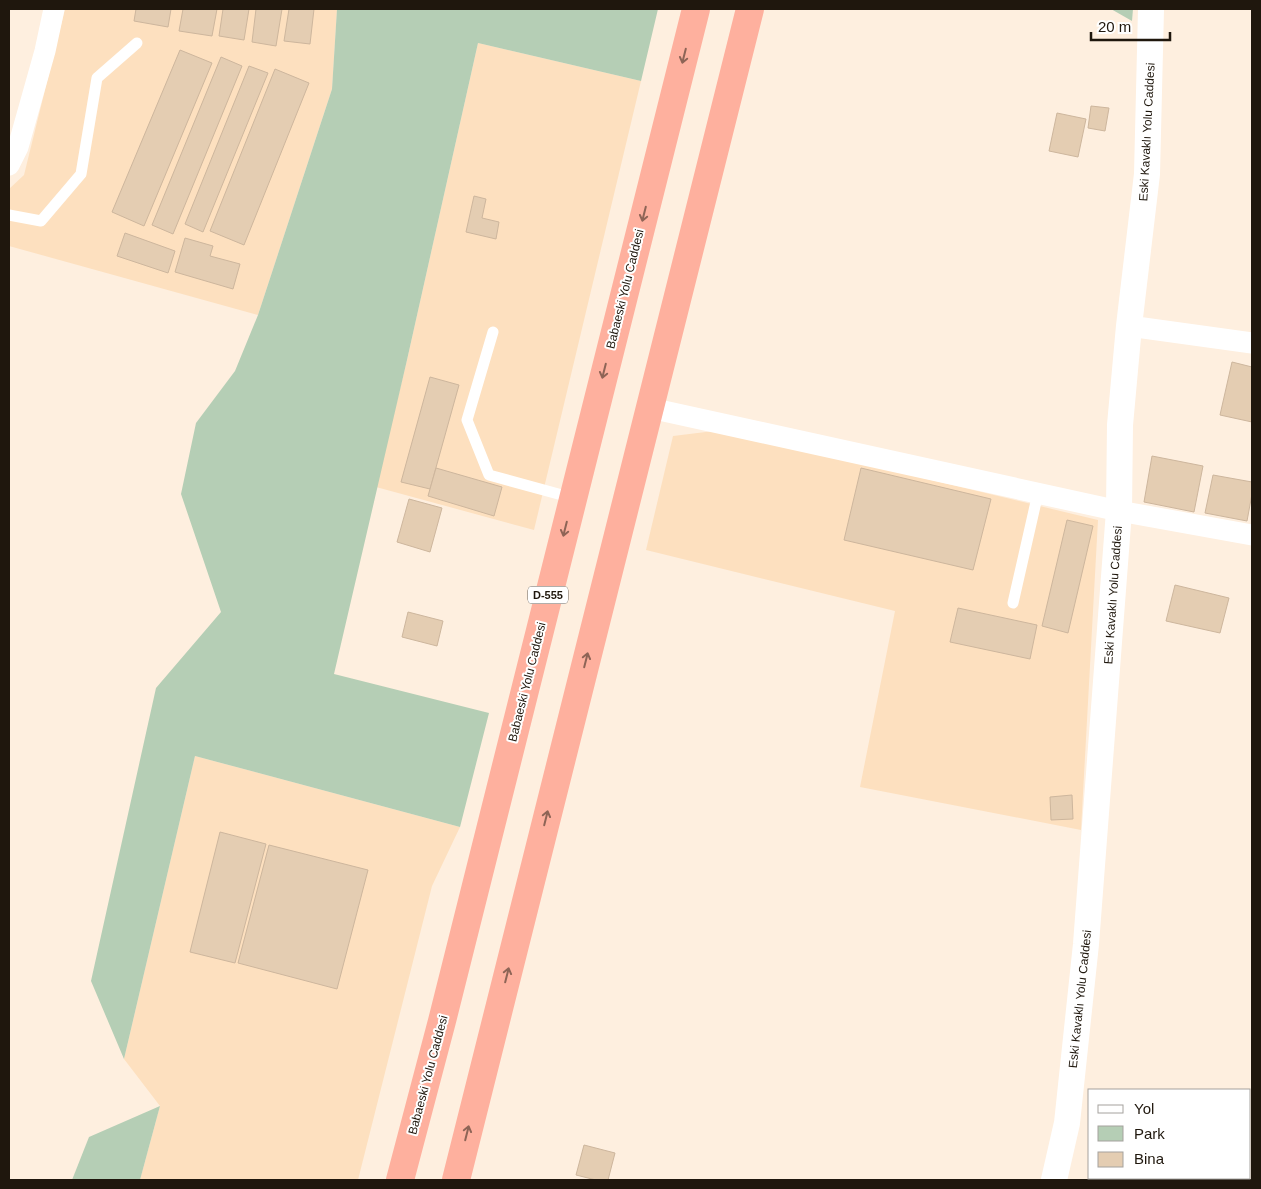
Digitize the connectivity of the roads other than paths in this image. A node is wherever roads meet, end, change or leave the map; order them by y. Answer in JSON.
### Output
{"nodes":[{"id":1,"x":54,"y":9,"type":"edge"},
{"id":2,"x":696,"y":9,"type":"edge"},
{"id":3,"x":750,"y":9,"type":"edge"},
{"id":4,"x":1150,"y":9,"type":"edge"},
{"id":5,"x":137,"y":43,"type":"dead end"},
{"id":6,"x":9,"y":165,"type":"edge"},
{"id":7,"x":9,"y":215,"type":"edge"},
{"id":8,"x":1129,"y":326,"type":"junction"},
{"id":9,"x":493,"y":332,"type":"dead end"},
{"id":10,"x":1252,"y":342,"type":"edge"},
{"id":11,"x":650,"y":408,"type":"junction"},
{"id":12,"x":1038,"y":493,"type":"junction"},
{"id":13,"x":573,"y":498,"type":"junction"},
{"id":14,"x":1119,"y":511,"type":"junction"},
{"id":15,"x":1252,"y":535,"type":"edge"},
{"id":16,"x":1013,"y":603,"type":"dead end"},
{"id":17,"x":400,"y":1180,"type":"edge"},
{"id":18,"x":456,"y":1180,"type":"edge"},
{"id":19,"x":1054,"y":1180,"type":"edge"}],
"edges":[{"from":1,"to":6,"type":"street"},
{"from":2,"to":13,"type":"highway","name":"Babaeski Yolu Caddesi","number":"D-555","one_way":true},
{"from":3,"to":11,"type":"highway"},
{"from":4,"to":8,"type":"street","name":"Eski Kavaklı Yolu Caddesi"},
{"from":5,"to":7,"type":"lane"},
{"from":8,"to":10,"type":"street"},
{"from":8,"to":14,"type":"street","name":"Eski Kavaklı Yolu Caddesi"},
{"from":9,"to":13,"type":"lane"},
{"from":11,"to":12,"type":"street"},
{"from":18,"to":11,"type":"highway","one_way":true},
{"from":12,"to":14,"type":"street"},
{"from":12,"to":16,"type":"lane"},
{"from":13,"to":17,"type":"highway","name":"Babaeski Yolu Caddesi","number":"D-555","one_way":true},
{"from":14,"to":15,"type":"street"},
{"from":14,"to":19,"type":"street","name":"Eski Kavaklı Yolu Caddesi"}]}
